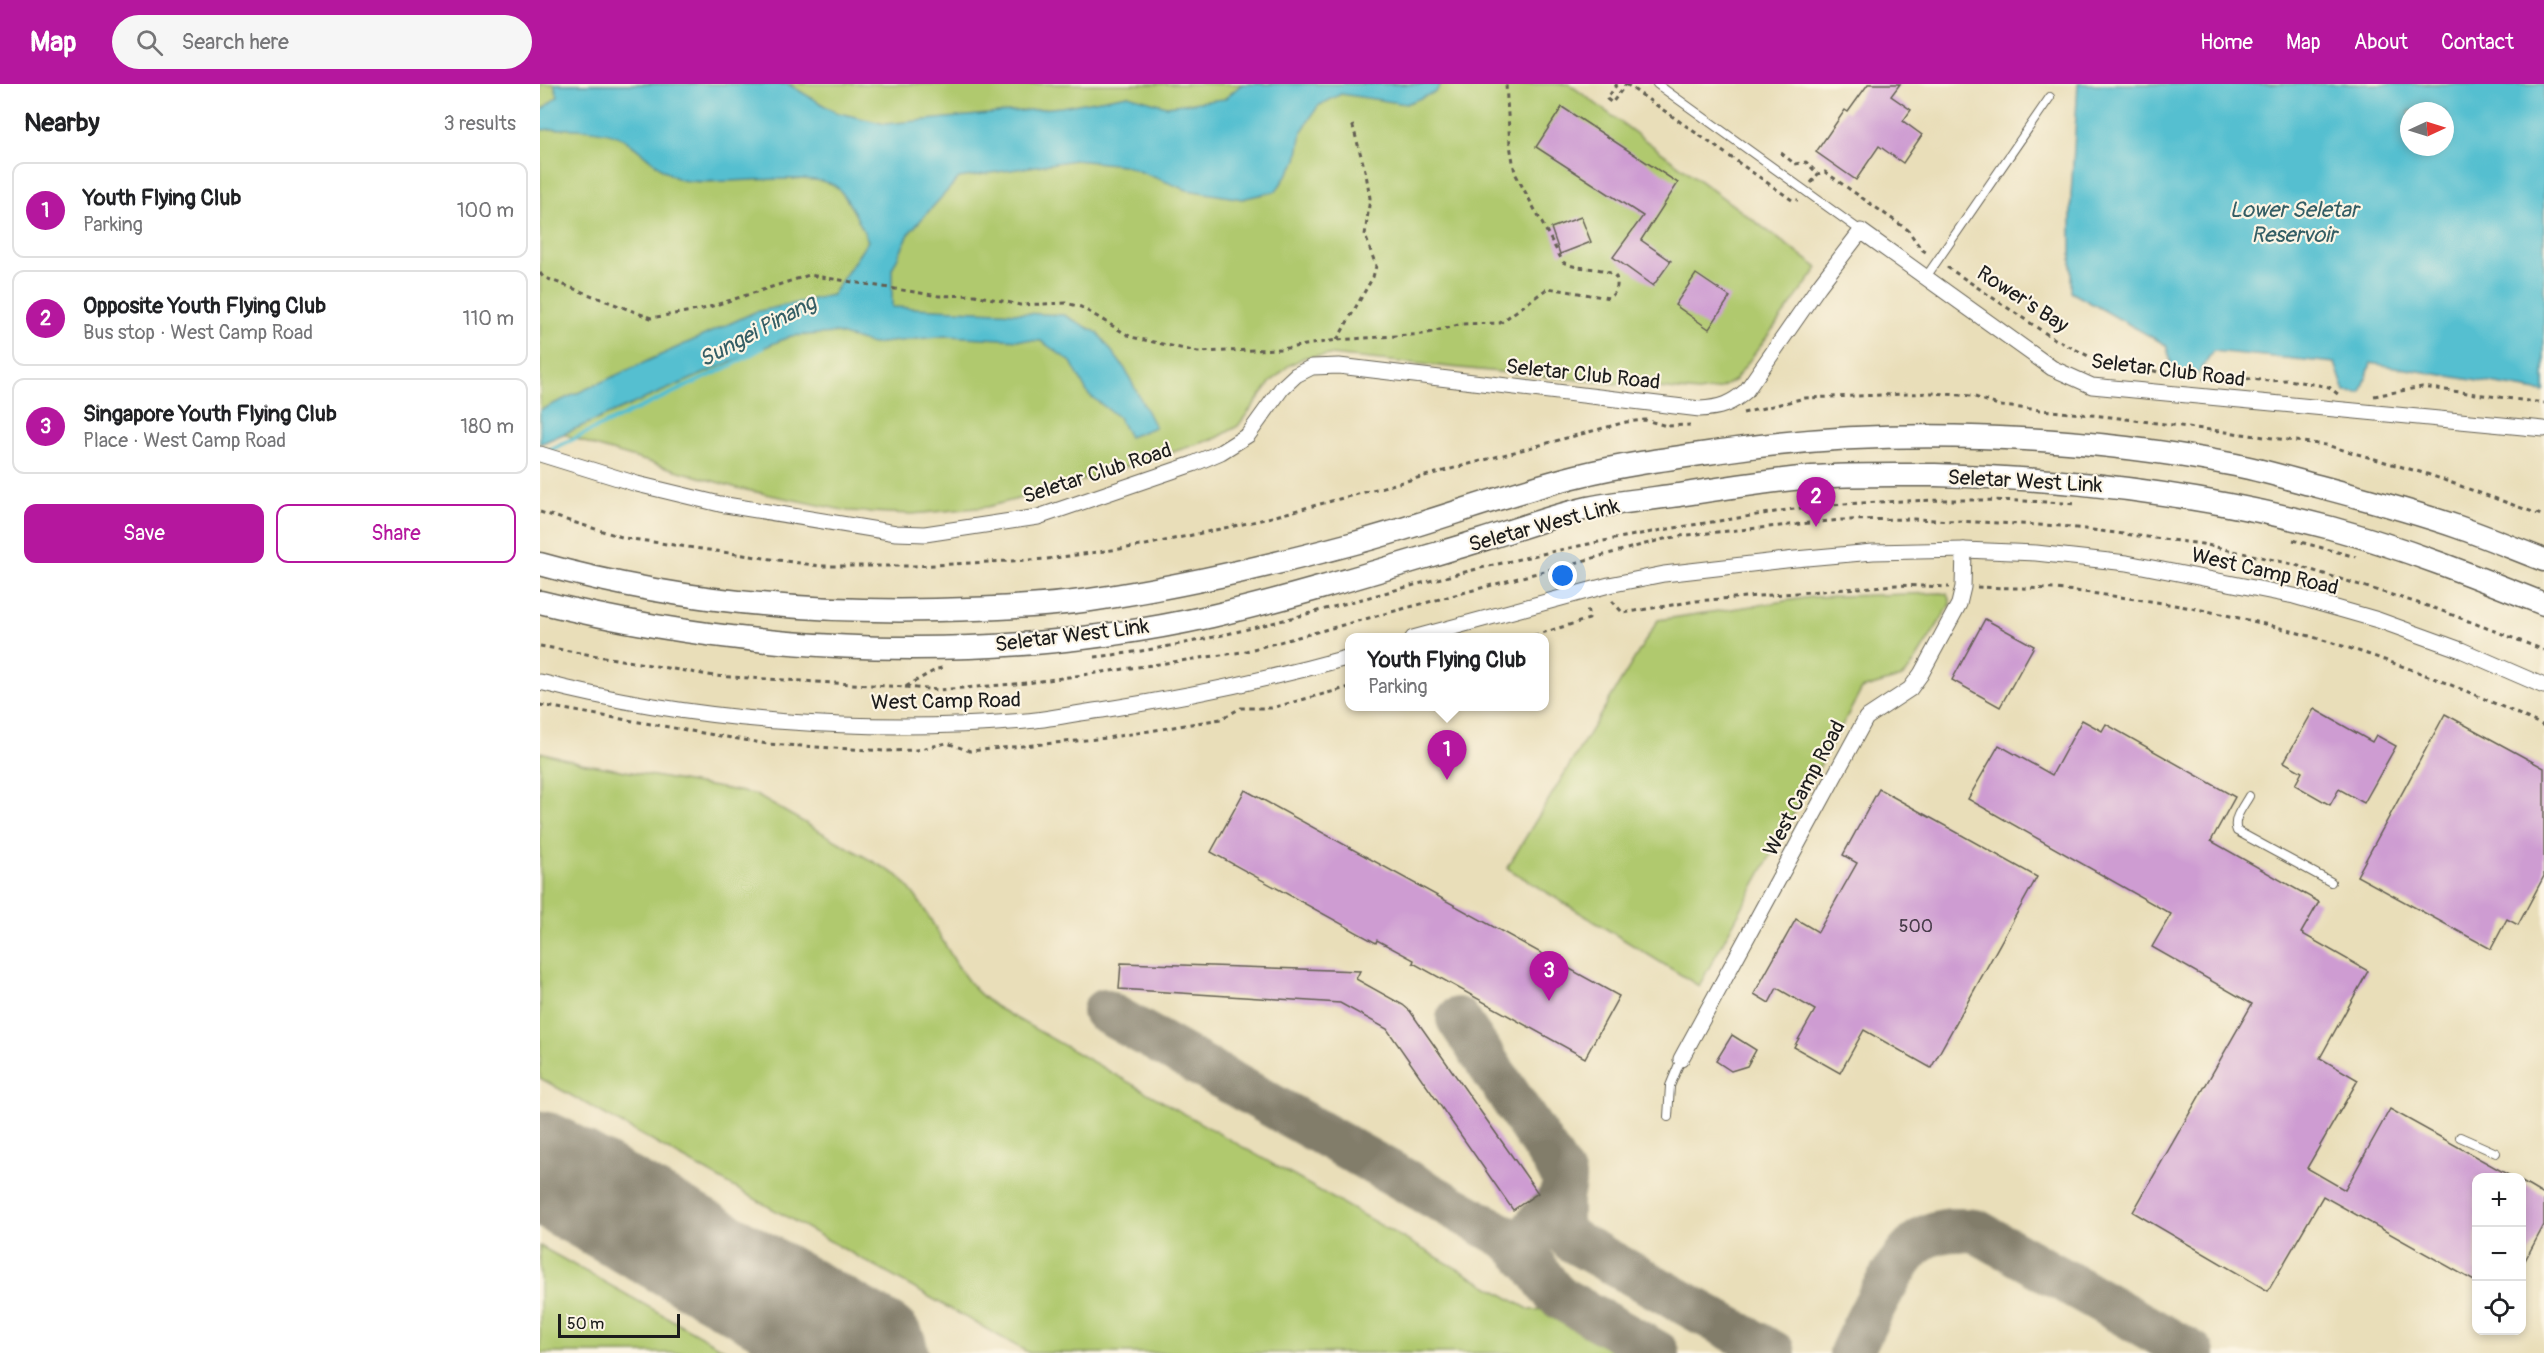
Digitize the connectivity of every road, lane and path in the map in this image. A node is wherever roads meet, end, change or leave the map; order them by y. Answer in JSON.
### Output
{"nodes":[{"id":1,"x":1506,"y":84,"type":"edge"},
{"id":2,"x":1617,"y":84,"type":"edge"},
{"id":3,"x":1626,"y":84,"type":"edge"},
{"id":4,"x":1657,"y":84,"type":"edge"},
{"id":5,"x":2050,"y":97,"type":"dead end"},
{"id":6,"x":1352,"y":123,"type":"dead end"},
{"id":7,"x":1781,"y":153,"type":"dead end"},
{"id":8,"x":1818,"y":174,"type":"junction"},
{"id":9,"x":1805,"y":192,"type":"junction"},
{"id":10,"x":1861,"y":231,"type":"junction"},
{"id":11,"x":1937,"y":260,"type":"junction"},
{"id":12,"x":540,"y":273,"type":"edge"},
{"id":13,"x":1926,"y":277,"type":"junction"},
{"id":14,"x":1337,"y":340,"type":"junction"},
{"id":15,"x":2168,"y":382,"type":"dead end"},
{"id":16,"x":2199,"y":383,"type":"dead end"},
{"id":17,"x":2341,"y":397,"type":"dead end"},
{"id":18,"x":2369,"y":398,"type":"dead end"},
{"id":19,"x":2544,"y":403,"type":"edge"},
{"id":20,"x":2544,"y":429,"type":"edge"},
{"id":21,"x":540,"y":454,"type":"edge"},
{"id":22,"x":1352,"y":544,"type":"junction"},
{"id":23,"x":1470,"y":544,"type":"junction"},
{"id":24,"x":1964,"y":550,"type":"junction"},
{"id":25,"x":2544,"y":560,"type":"edge"},
{"id":26,"x":540,"y":564,"type":"edge"},
{"id":27,"x":1963,"y":587,"type":"junction"},
{"id":28,"x":1609,"y":600,"type":"dead end"},
{"id":29,"x":540,"y":602,"type":"edge"},
{"id":30,"x":2544,"y":604,"type":"edge"},
{"id":31,"x":1587,"y":606,"type":"dead end"},
{"id":32,"x":1431,"y":633,"type":"edge"},
{"id":33,"x":1541,"y":633,"type":"edge"},
{"id":34,"x":2544,"y":650,"type":"edge"},
{"id":35,"x":1345,"y":658,"type":"edge"},
{"id":36,"x":540,"y":682,"type":"edge"},
{"id":37,"x":2544,"y":686,"type":"edge"},
{"id":38,"x":905,"y":687,"type":"dead end"},
{"id":39,"x":2544,"y":726,"type":"edge"},
{"id":40,"x":2249,"y":796,"type":"dead end"},
{"id":41,"x":2331,"y":882,"type":"dead end"},
{"id":42,"x":1681,"y":1059,"type":"joint"},
{"id":43,"x":1668,"y":1117,"type":"dead end"},
{"id":44,"x":2460,"y":1137,"type":"dead end"},
{"id":45,"x":2496,"y":1153,"type":"dead end"}],
"edges":[{"from":1,"to":14,"type":"path"},
{"from":2,"to":3,"type":"path"},
{"from":3,"to":9,"type":"path"},
{"from":4,"to":9,"type":"lane"},
{"from":5,"to":11,"type":"lane"},
{"from":6,"to":14,"type":"path"},
{"from":7,"to":8,"type":"path"},
{"from":8,"to":9,"type":"path"},
{"from":8,"to":11,"type":"path","name":"Rower's Bay"},
{"from":9,"to":10,"type":"lane"},
{"from":10,"to":13,"type":"street","name":"Seletar Club Road"},
{"from":10,"to":21,"type":"street","name":"Seletar Club Road"},
{"from":11,"to":13,"type":"lane"},
{"from":11,"to":15,"type":"path","name":"Rower's Bay"},
{"from":12,"to":14,"type":"path"},
{"from":13,"to":20,"type":"street","name":"Seletar Club Road"},
{"from":16,"to":17,"type":"path"},
{"from":18,"to":19,"type":"path"},
{"from":22,"to":23,"type":"main road"},
{"from":22,"to":25,"type":"main road","name":"Seletar West Link"},
{"from":22,"to":26,"type":"main road","name":"Seletar West Link"},
{"from":23,"to":29,"type":"main road","name":"Seletar West Link"},
{"from":23,"to":30,"type":"main road","name":"Seletar West Link"},
{"from":24,"to":27,"type":"street","name":"West Camp Road"},
{"from":24,"to":32,"type":"street","name":"West Camp Road"},
{"from":24,"to":37,"type":"street","name":"West Camp Road"},
{"from":27,"to":28,"type":"path"},
{"from":27,"to":39,"type":"path"},
{"from":27,"to":42,"type":"street","name":"West Camp Road"},
{"from":31,"to":33,"type":"path"},
{"from":34,"to":38,"type":"path"},
{"from":35,"to":36,"type":"street","name":"West Camp Road"},
{"from":40,"to":41,"type":"lane"},
{"from":42,"to":43,"type":"lane"},
{"from":44,"to":45,"type":"lane"}]}
